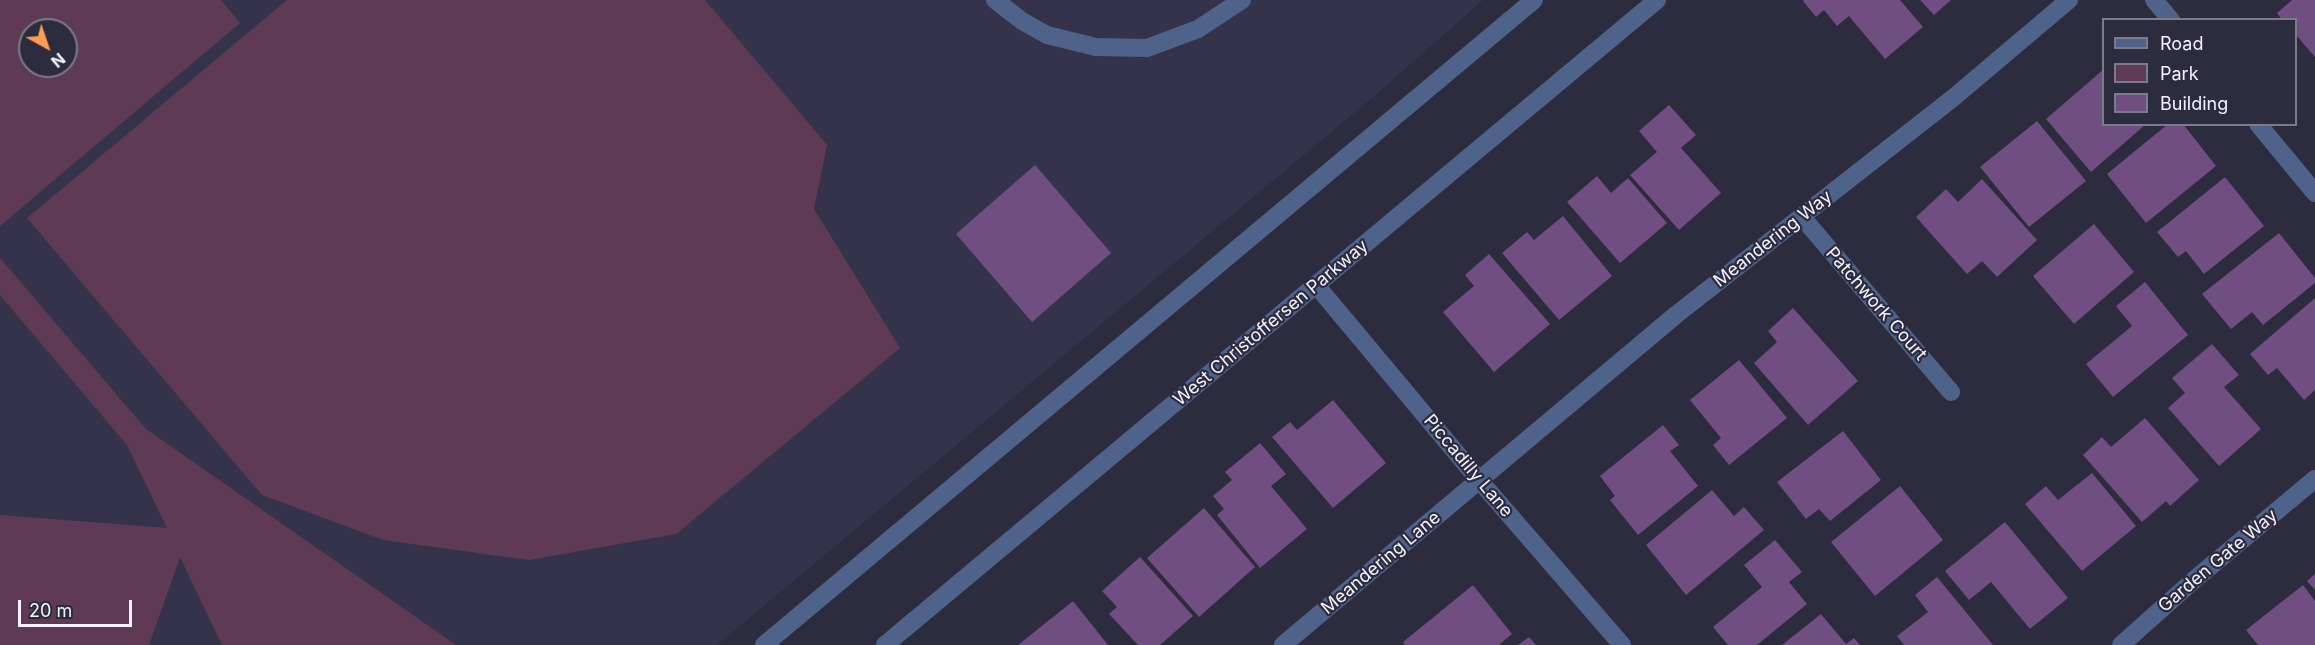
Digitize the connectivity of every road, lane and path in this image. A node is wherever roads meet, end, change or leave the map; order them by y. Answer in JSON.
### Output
{"nodes":[{"id":1,"x":995,"y":0,"type":"edge"},
{"id":2,"x":1242,"y":0,"type":"edge"},
{"id":3,"x":1534,"y":0,"type":"edge"},
{"id":4,"x":1657,"y":0,"type":"edge"},
{"id":5,"x":2069,"y":0,"type":"edge"},
{"id":6,"x":2154,"y":0,"type":"edge"},
{"id":7,"x":2169,"y":18,"type":"edge"},
{"id":8,"x":2260,"y":126,"type":"edge"},
{"id":9,"x":2315,"y":193,"type":"edge"},
{"id":10,"x":1802,"y":217,"type":"junction"},
{"id":11,"x":1316,"y":285,"type":"junction"},
{"id":12,"x":1951,"y":392,"type":"dead end"},
{"id":13,"x":2315,"y":479,"type":"edge"},
{"id":14,"x":1479,"y":480,"type":"junction"},
{"id":15,"x":764,"y":645,"type":"edge"},
{"id":16,"x":885,"y":645,"type":"edge"},
{"id":17,"x":1283,"y":645,"type":"edge"},
{"id":18,"x":1622,"y":645,"type":"edge"},
{"id":19,"x":2121,"y":645,"type":"edge"}],
"edges":[{"from":1,"to":2,"type":"street"},
{"from":3,"to":15,"type":"street"},
{"from":4,"to":11,"type":"street","name":"West Christoffersen Parkway"},
{"from":5,"to":10,"type":"street","name":"Meandering Way"},
{"from":6,"to":7,"type":"street"},
{"from":8,"to":9,"type":"street"},
{"from":10,"to":12,"type":"street","name":"Patchwork Court"},
{"from":10,"to":14,"type":"street","name":"Meandering Way"},
{"from":11,"to":14,"type":"street","name":"Piccadilly Lane"},
{"from":11,"to":16,"type":"street","name":"West Christoffersen Parkway"},
{"from":13,"to":19,"type":"street","name":"Garden Gate Way"},
{"from":14,"to":17,"type":"street","name":"Meandering Lane"},
{"from":14,"to":18,"type":"street","name":"Piccadilly Lane"}]}
